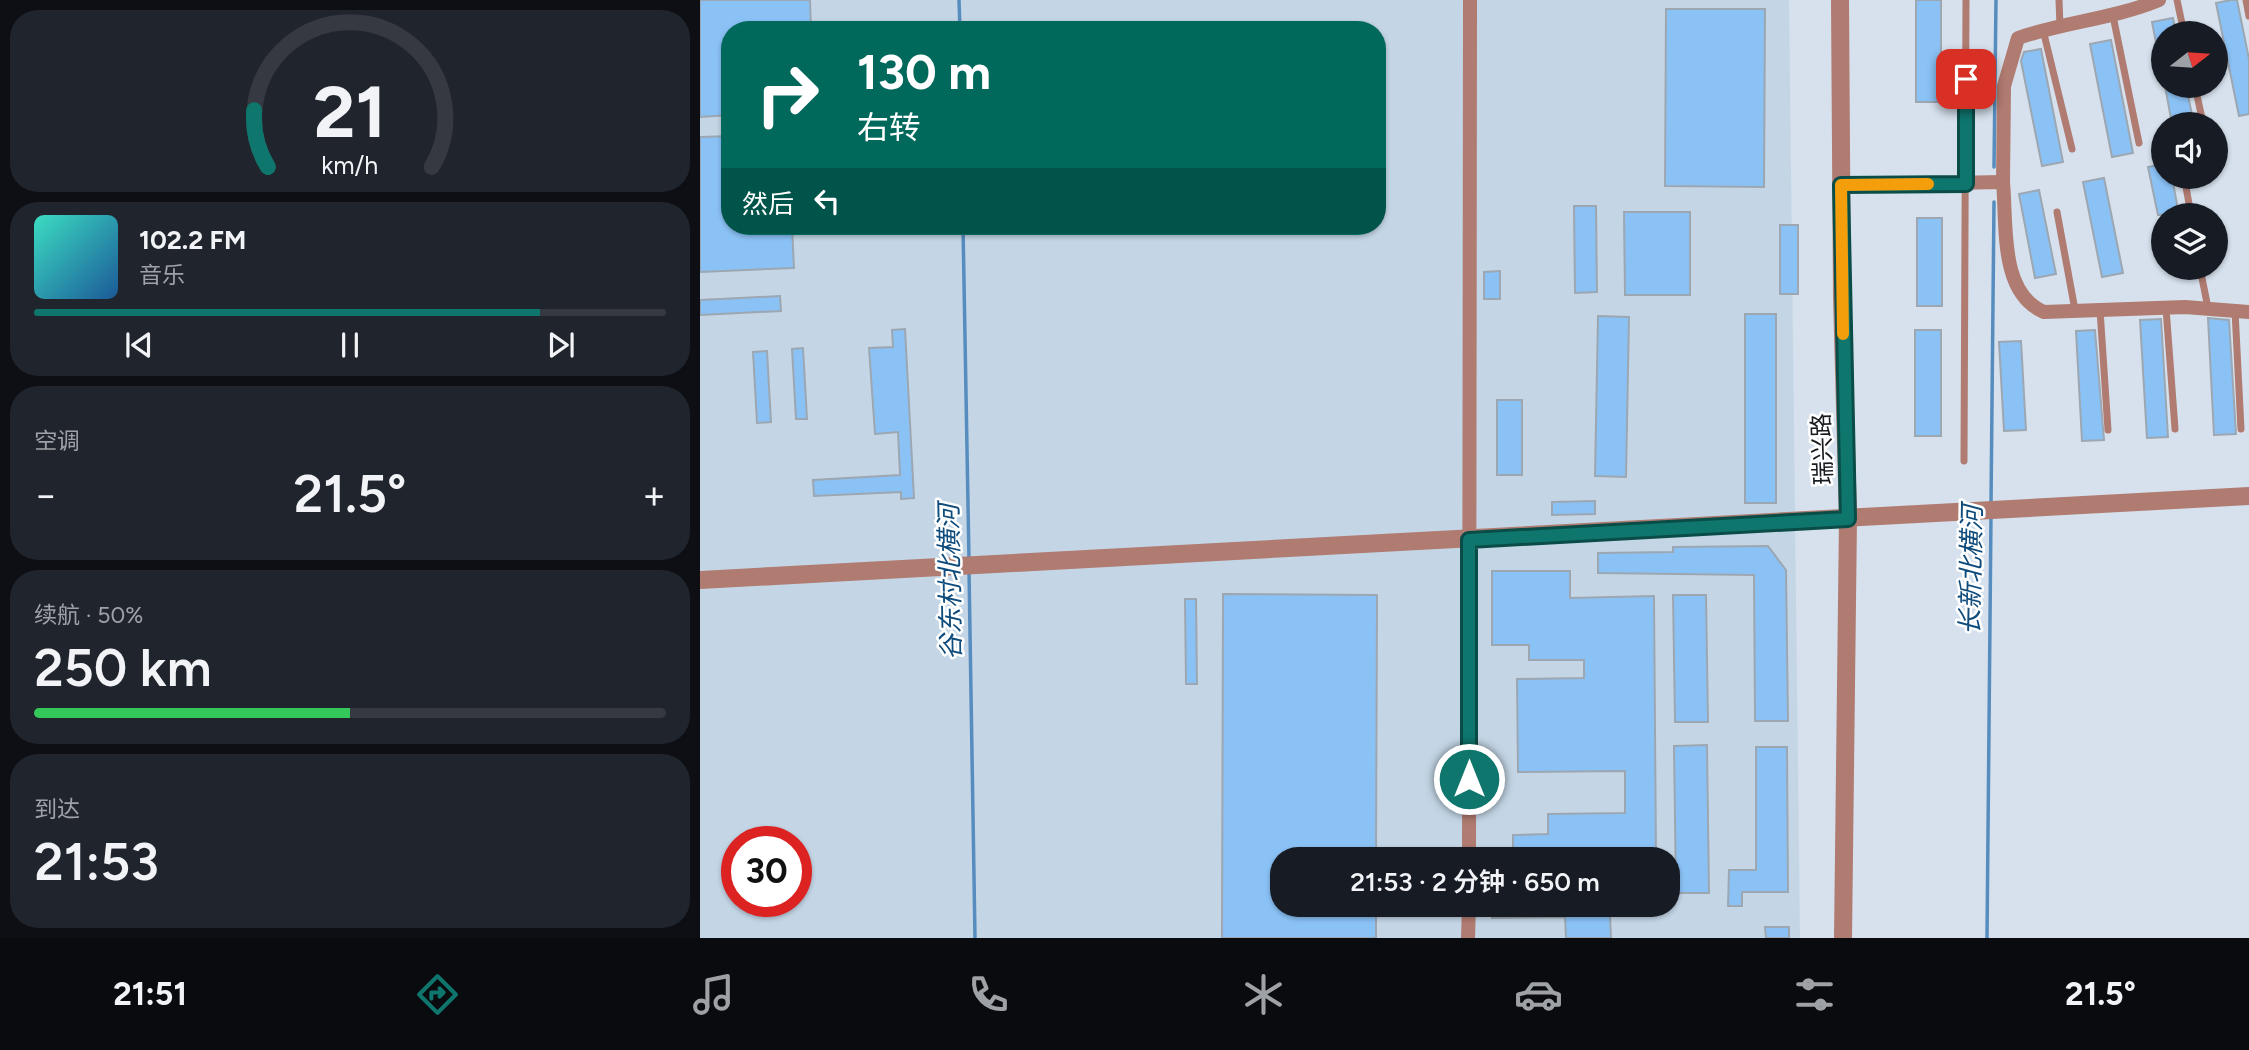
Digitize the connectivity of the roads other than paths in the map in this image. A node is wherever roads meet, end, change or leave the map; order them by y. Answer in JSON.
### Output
{"nodes":[{"id":1,"x":1470,"y":0,"type":"edge"},
{"id":2,"x":1840,"y":0,"type":"edge"},
{"id":3,"x":1966,"y":0,"type":"edge"},
{"id":4,"x":2059,"y":0,"type":"edge"},
{"id":5,"x":2177,"y":0,"type":"edge"},
{"id":6,"x":2246,"y":0,"type":"edge"},
{"id":7,"x":2152,"y":1,"type":"edge"},
{"id":8,"x":2113,"y":16,"type":"junction"},
{"id":9,"x":2249,"y":16,"type":"edge"},
{"id":10,"x":2181,"y":21,"type":"edge"},
{"id":11,"x":2060,"y":26,"type":"junction"},
{"id":12,"x":2043,"y":29,"type":"junction"},
{"id":13,"x":2139,"y":143,"type":"dead end"},
{"id":14,"x":2072,"y":149,"type":"dead end"},
{"id":15,"x":2003,"y":183,"type":"junction"},
{"id":16,"x":1966,"y":184,"type":"junction"},
{"id":17,"x":1841,"y":185,"type":"junction"},
{"id":18,"x":2057,"y":212,"type":"dead end"},
{"id":19,"x":2202,"y":280,"type":"edge"},
{"id":20,"x":2166,"y":307,"type":"junction"},
{"id":21,"x":2100,"y":309,"type":"junction"},
{"id":22,"x":2208,"y":309,"type":"junction"},
{"id":23,"x":2075,"y":310,"type":"junction"},
{"id":24,"x":2242,"y":311,"type":"edge"},
{"id":25,"x":2175,"y":429,"type":"dead end"},
{"id":26,"x":2241,"y":429,"type":"dead end"},
{"id":27,"x":2108,"y":430,"type":"dead end"},
{"id":28,"x":1964,"y":461,"type":"dead end"},
{"id":29,"x":2249,"y":496,"type":"edge"},
{"id":30,"x":1848,"y":519,"type":"junction"},
{"id":31,"x":1469,"y":540,"type":"junction"},
{"id":32,"x":700,"y":580,"type":"edge"},
{"id":33,"x":1469,"y":847,"type":"edge"},
{"id":34,"x":1469,"y":917,"type":"edge"},
{"id":35,"x":1468,"y":938,"type":"edge"},
{"id":36,"x":1843,"y":938,"type":"edge"}],
"edges":[{"from":1,"to":31,"type":"street"},
{"from":2,"to":17,"type":"street","name":"瑞兴路"},
{"from":3,"to":16,"type":"lane"},
{"from":4,"to":11,"type":"lane"},
{"from":5,"to":10,"type":"lane"},
{"from":6,"to":9,"type":"lane"},
{"from":7,"to":8,"type":"street"},
{"from":8,"to":11,"type":"street"},
{"from":8,"to":13,"type":"lane"},
{"from":11,"to":12,"type":"street"},
{"from":12,"to":14,"type":"lane"},
{"from":12,"to":15,"type":"street"},
{"from":15,"to":16,"type":"street"},
{"from":15,"to":23,"type":"street"},
{"from":16,"to":17,"type":"street"},
{"from":16,"to":28,"type":"lane"},
{"from":17,"to":30,"type":"street","name":"瑞兴路"},
{"from":18,"to":23,"type":"lane"},
{"from":19,"to":22,"type":"lane"},
{"from":20,"to":21,"type":"street"},
{"from":20,"to":22,"type":"street"},
{"from":20,"to":25,"type":"lane"},
{"from":21,"to":23,"type":"street"},
{"from":21,"to":27,"type":"lane"},
{"from":22,"to":24,"type":"street"},
{"from":24,"to":26,"type":"lane"},
{"from":29,"to":30,"type":"street"},
{"from":30,"to":31,"type":"street"},
{"from":30,"to":36,"type":"street","name":"瑞兴路"},
{"from":31,"to":32,"type":"street"},
{"from":31,"to":33,"type":"street"},
{"from":34,"to":35,"type":"street"}]}
